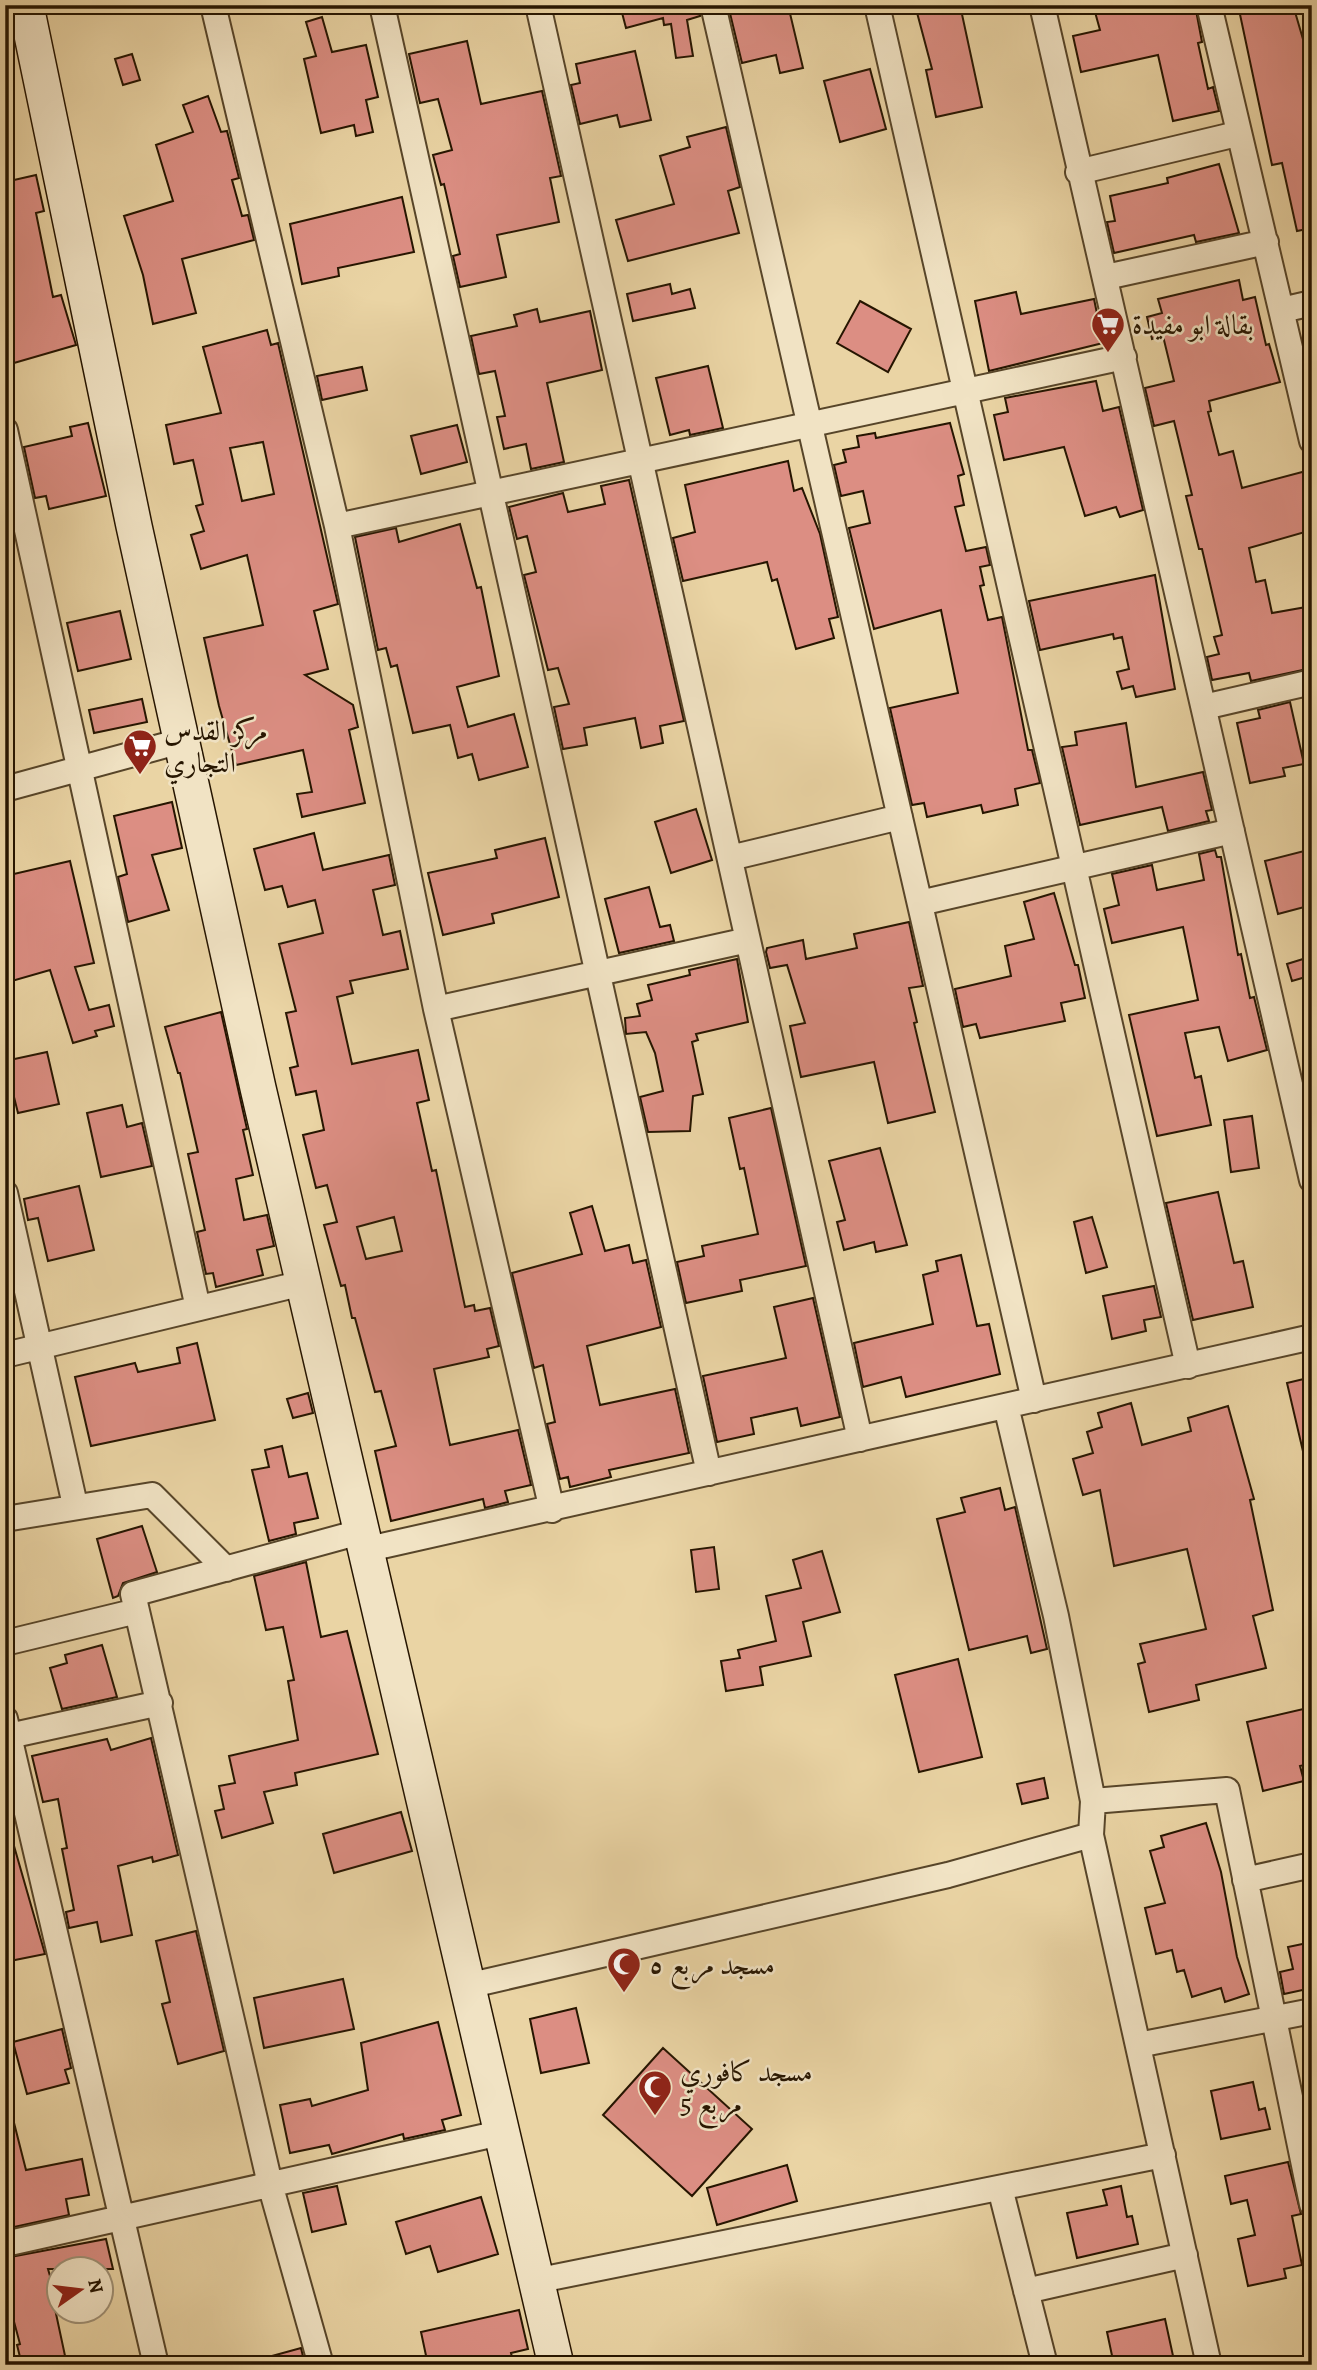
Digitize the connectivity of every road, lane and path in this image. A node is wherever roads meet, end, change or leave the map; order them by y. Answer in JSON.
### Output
{"nodes":[{"id":1,"x":213,"y":5,"type":"edge"},
{"id":2,"x":382,"y":5,"type":"edge"},
{"id":3,"x":538,"y":5,"type":"edge"},
{"id":4,"x":712,"y":5,"type":"edge"},
{"id":5,"x":877,"y":5,"type":"edge"},
{"id":6,"x":1042,"y":5,"type":"edge"},
{"id":7,"x":1209,"y":5,"type":"edge"},
{"id":8,"x":26,"y":11,"type":"edge"},
{"id":9,"x":1237,"y":134,"type":"junction"},
{"id":10,"x":1078,"y":172,"type":"junction"},
{"id":11,"x":1266,"y":242,"type":"junction"},
{"id":12,"x":1106,"y":277,"type":"junction"},
{"id":13,"x":1312,"y":303,"type":"edge"},
{"id":14,"x":1282,"y":310,"type":"junction"},
{"id":15,"x":1124,"y":357,"type":"junction"},
{"id":16,"x":965,"y":391,"type":"junction"},
{"id":17,"x":809,"y":424,"type":"junction"},
{"id":18,"x":5,"y":430,"type":"edge"},
{"id":19,"x":1312,"y":441,"type":"edge"},
{"id":20,"x":640,"y":461,"type":"junction"},
{"id":21,"x":490,"y":494,"type":"junction"},
{"id":22,"x":337,"y":526,"type":"junction"},
{"id":23,"x":1312,"y":682,"type":"edge"},
{"id":24,"x":1204,"y":707,"type":"junction"},
{"id":25,"x":181,"y":741,"type":"junction"},
{"id":26,"x":80,"y":768,"type":"junction"},
{"id":27,"x":5,"y":789,"type":"edge"},
{"id":28,"x":900,"y":817,"type":"junction"},
{"id":29,"x":1232,"y":831,"type":"junction"},
{"id":30,"x":730,"y":858,"type":"junction"},
{"id":31,"x":1074,"y":868,"type":"junction"},
{"id":32,"x":919,"y":903,"type":"junction"},
{"id":33,"x":748,"y":940,"type":"junction"},
{"id":34,"x":597,"y":971,"type":"junction"},
{"id":35,"x":436,"y":1009,"type":"junction"},
{"id":36,"x":1312,"y":1180,"type":"edge"},
{"id":37,"x":5,"y":1193,"type":"edge"},
{"id":38,"x":303,"y":1283,"type":"junction"},
{"id":39,"x":198,"y":1308,"type":"junction"},
{"id":40,"x":1312,"y":1337,"type":"edge"},
{"id":41,"x":40,"y":1347,"type":"junction"},
{"id":42,"x":5,"y":1355,"type":"edge"},
{"id":43,"x":1188,"y":1366,"type":"junction"},
{"id":44,"x":1034,"y":1400,"type":"junction"},
{"id":45,"x":1006,"y":1406,"type":"junction"},
{"id":46,"x":860,"y":1439,"type":"junction"},
{"id":47,"x":709,"y":1473,"type":"junction"},
{"id":48,"x":75,"y":1505,"type":"junction"},
{"id":49,"x":552,"y":1510,"type":"junction"},
{"id":50,"x":5,"y":1519,"type":"edge"},
{"id":51,"x":362,"y":1541,"type":"junction"},
{"id":52,"x":226,"y":1569,"type":"junction"},
{"id":53,"x":137,"y":1611,"type":"junction"},
{"id":54,"x":5,"y":1643,"type":"edge"},
{"id":55,"x":160,"y":1703,"type":"junction"},
{"id":56,"x":7,"y":1727,"type":"edge"},
{"id":57,"x":1093,"y":1801,"type":"junction"},
{"id":58,"x":1091,"y":1835,"type":"junction"},
{"id":59,"x":1312,"y":1865,"type":"edge"},
{"id":60,"x":1245,"y":1880,"type":"junction"},
{"id":61,"x":467,"y":1986,"type":"junction"},
{"id":62,"x":1312,"y":2011,"type":"edge"},
{"id":63,"x":1273,"y":2018,"type":"junction"},
{"id":64,"x":1138,"y":2045,"type":"junction"},
{"id":65,"x":500,"y":2133,"type":"junction"},
{"id":66,"x":1163,"y":2155,"type":"junction"},
{"id":67,"x":270,"y":2184,"type":"junction"},
{"id":68,"x":1000,"y":2188,"type":"junction"},
{"id":69,"x":1312,"y":2204,"type":"edge"},
{"id":70,"x":122,"y":2218,"type":"junction"},
{"id":71,"x":5,"y":2244,"type":"edge"},
{"id":72,"x":1185,"y":2255,"type":"junction"},
{"id":73,"x":536,"y":2281,"type":"junction"},
{"id":74,"x":1027,"y":2291,"type":"junction"},
{"id":75,"x":156,"y":2365,"type":"edge"},
{"id":76,"x":321,"y":2365,"type":"edge"},
{"id":77,"x":556,"y":2365,"type":"edge"},
{"id":78,"x":1045,"y":2365,"type":"edge"},
{"id":79,"x":1209,"y":2365,"type":"edge"}],
"edges":[{"from":1,"to":22,"type":"street"},
{"from":2,"to":21,"type":"street"},
{"from":3,"to":20,"type":"street"},
{"from":4,"to":17,"type":"street"},
{"from":5,"to":16,"type":"street"},
{"from":6,"to":10,"type":"street"},
{"from":7,"to":9,"type":"street"},
{"from":8,"to":25,"type":"street"},
{"from":9,"to":10,"type":"street"},
{"from":9,"to":11,"type":"street"},
{"from":10,"to":12,"type":"street"},
{"from":11,"to":12,"type":"street"},
{"from":11,"to":14,"type":"street"},
{"from":12,"to":15,"type":"street"},
{"from":13,"to":14,"type":"street"},
{"from":14,"to":19,"type":"street"},
{"from":15,"to":16,"type":"street"},
{"from":15,"to":24,"type":"street"},
{"from":16,"to":17,"type":"street"},
{"from":16,"to":31,"type":"street"},
{"from":17,"to":20,"type":"street"},
{"from":17,"to":28,"type":"street"},
{"from":18,"to":26,"type":"street"},
{"from":20,"to":21,"type":"street"},
{"from":20,"to":30,"type":"street"},
{"from":21,"to":22,"type":"street"},
{"from":21,"to":34,"type":"street"},
{"from":22,"to":35,"type":"street"},
{"from":23,"to":24,"type":"street"},
{"from":24,"to":29,"type":"street"},
{"from":25,"to":26,"type":"street"},
{"from":25,"to":38,"type":"street"},
{"from":26,"to":27,"type":"street"},
{"from":26,"to":39,"type":"street"},
{"from":28,"to":30,"type":"street"},
{"from":28,"to":32,"type":"street"},
{"from":29,"to":31,"type":"street"},
{"from":29,"to":36,"type":"street"},
{"from":30,"to":33,"type":"street"},
{"from":31,"to":32,"type":"street"},
{"from":31,"to":43,"type":"street"},
{"from":32,"to":44,"type":"street"},
{"from":33,"to":34,"type":"street"},
{"from":33,"to":46,"type":"street"},
{"from":34,"to":35,"type":"street"},
{"from":34,"to":47,"type":"street"},
{"from":35,"to":49,"type":"street"},
{"from":37,"to":41,"type":"street"},
{"from":38,"to":39,"type":"street"},
{"from":38,"to":51,"type":"street"},
{"from":39,"to":41,"type":"street"},
{"from":40,"to":43,"type":"street"},
{"from":41,"to":42,"type":"street"},
{"from":41,"to":48,"type":"street"},
{"from":43,"to":44,"type":"street"},
{"from":44,"to":45,"type":"street"},
{"from":45,"to":46,"type":"street"},
{"from":45,"to":57,"type":"street"},
{"from":46,"to":47,"type":"street"},
{"from":47,"to":49,"type":"street"},
{"from":48,"to":50,"type":"street"},
{"from":48,"to":52,"type":"street"},
{"from":49,"to":51,"type":"street"},
{"from":51,"to":52,"type":"street"},
{"from":51,"to":61,"type":"street"},
{"from":52,"to":53,"type":"street"},
{"from":53,"to":54,"type":"street"},
{"from":53,"to":55,"type":"street"},
{"from":55,"to":56,"type":"street"},
{"from":55,"to":67,"type":"street"},
{"from":56,"to":70,"type":"street"},
{"from":57,"to":58,"type":"street"},
{"from":57,"to":60,"type":"street"},
{"from":58,"to":61,"type":"street"},
{"from":58,"to":64,"type":"street"},
{"from":59,"to":60,"type":"street"},
{"from":60,"to":63,"type":"street"},
{"from":61,"to":65,"type":"street"},
{"from":62,"to":63,"type":"street"},
{"from":63,"to":64,"type":"street"},
{"from":63,"to":69,"type":"street"},
{"from":64,"to":66,"type":"street"},
{"from":65,"to":67,"type":"street"},
{"from":65,"to":73,"type":"street"},
{"from":66,"to":68,"type":"street"},
{"from":66,"to":72,"type":"street"},
{"from":67,"to":70,"type":"street"},
{"from":67,"to":76,"type":"street"},
{"from":68,"to":73,"type":"street"},
{"from":68,"to":74,"type":"street"},
{"from":70,"to":71,"type":"street"},
{"from":70,"to":75,"type":"street"},
{"from":72,"to":74,"type":"street"},
{"from":72,"to":79,"type":"street"},
{"from":73,"to":77,"type":"street"},
{"from":74,"to":78,"type":"street"}]}
